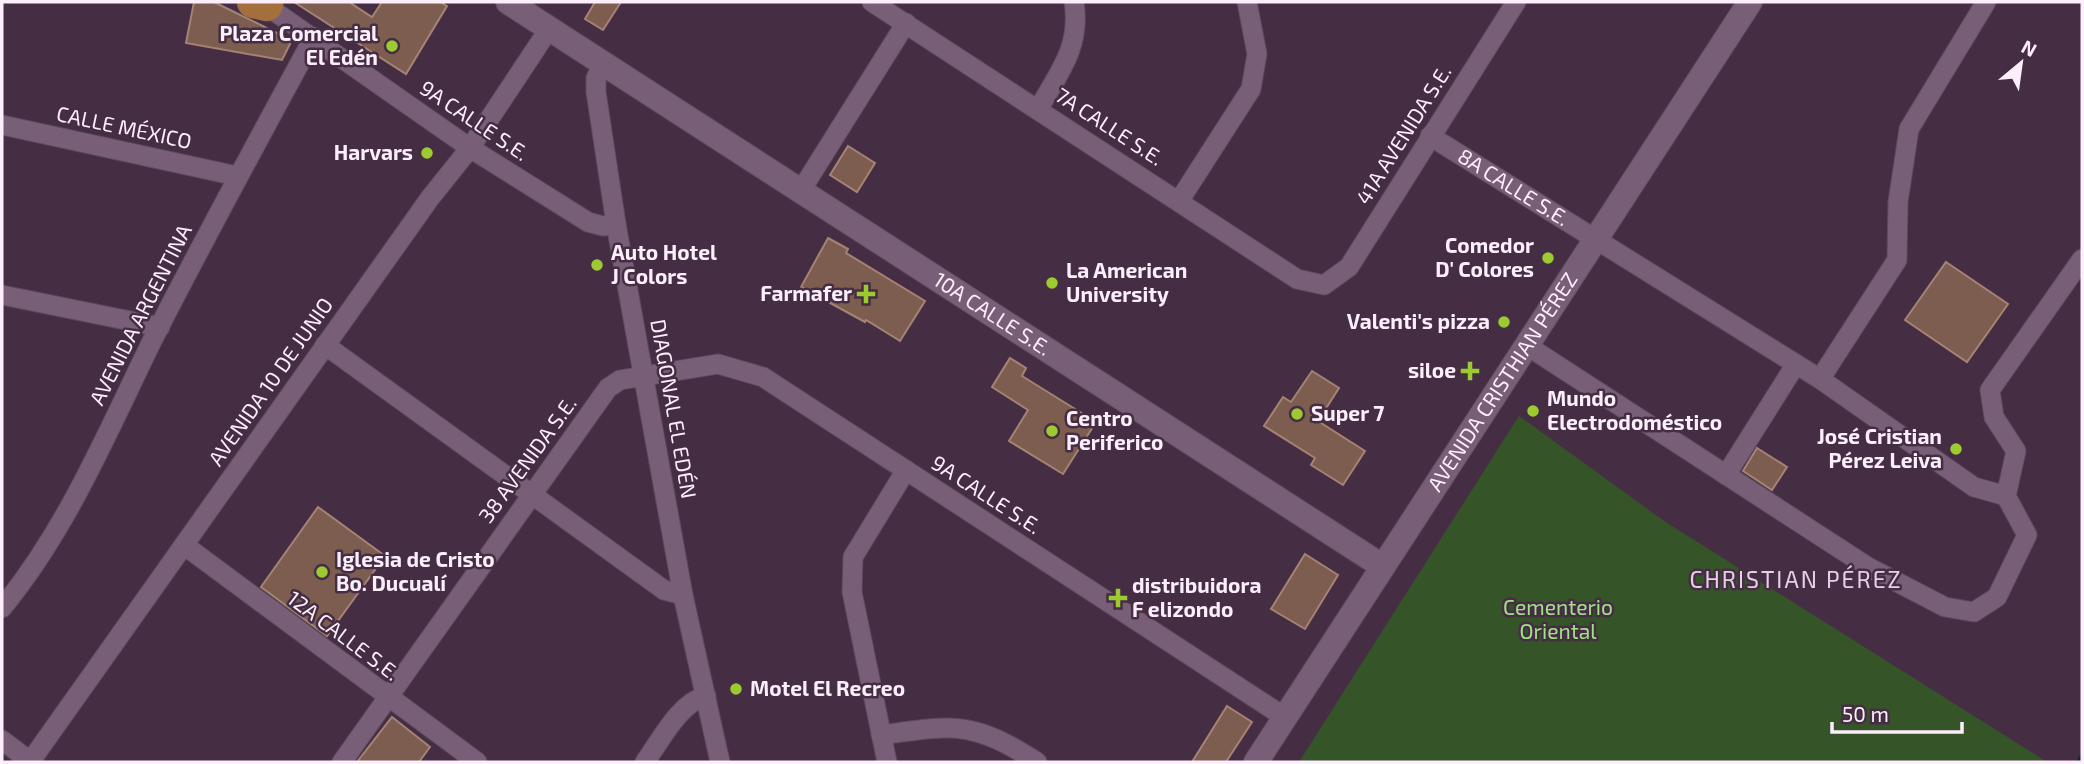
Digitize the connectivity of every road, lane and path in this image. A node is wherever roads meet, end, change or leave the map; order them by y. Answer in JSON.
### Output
{"nodes":[{"id":1,"x":508,"y":2,"type":"edge"},
{"id":2,"x":872,"y":2,"type":"edge"},
{"id":3,"x":1074,"y":2,"type":"edge"},
{"id":4,"x":1247,"y":2,"type":"edge"},
{"id":5,"x":1516,"y":2,"type":"edge"},
{"id":6,"x":1750,"y":2,"type":"edge"},
{"id":7,"x":1986,"y":2,"type":"edge"},
{"id":8,"x":260,"y":3,"type":"edge"},
{"id":9,"x":906,"y":23,"type":"junction"},
{"id":10,"x":549,"y":29,"type":"junction"},
{"id":11,"x":314,"y":37,"type":"junction"},
{"id":12,"x":603,"y":64,"type":"junction"},
{"id":13,"x":1039,"y":108,"type":"junction"},
{"id":14,"x":2,"y":125,"type":"edge"},
{"id":15,"x":1430,"y":136,"type":"junction"},
{"id":16,"x":470,"y":148,"type":"junction"},
{"id":17,"x":237,"y":176,"type":"junction"},
{"id":18,"x":800,"y":192,"type":"junction"},
{"id":19,"x":1179,"y":201,"type":"junction"},
{"id":20,"x":616,"y":224,"type":"junction"},
{"id":21,"x":1594,"y":240,"type":"junction"},
{"id":22,"x":2082,"y":259,"type":"edge"},
{"id":23,"x":1324,"y":285,"type":"joint"},
{"id":24,"x":2,"y":295,"type":"edge"},
{"id":25,"x":160,"y":327,"type":"junction"},
{"id":26,"x":325,"y":345,"type":"junction"},
{"id":27,"x":1526,"y":345,"type":"junction"},
{"id":28,"x":1796,"y":364,"type":"junction"},
{"id":29,"x":644,"y":376,"type":"junction"},
{"id":30,"x":1819,"y":379,"type":"junction"},
{"id":31,"x":906,"y":470,"type":"junction"},
{"id":32,"x":1726,"y":475,"type":"junction"},
{"id":33,"x":530,"y":495,"type":"junction"},
{"id":34,"x":2006,"y":496,"type":"junction"},
{"id":35,"x":184,"y":545,"type":"junction"},
{"id":36,"x":1382,"y":566,"type":"junction"},
{"id":37,"x":683,"y":596,"type":"junction"},
{"id":38,"x":2,"y":608,"type":"edge"},
{"id":39,"x":706,"y":696,"type":"junction"},
{"id":40,"x":389,"y":698,"type":"junction"},
{"id":41,"x":1286,"y":718,"type":"junction"},
{"id":42,"x":881,"y":734,"type":"junction"},
{"id":43,"x":2,"y":740,"type":"edge"},
{"id":44,"x":31,"y":762,"type":"edge"},
{"id":45,"x":341,"y":762,"type":"edge"},
{"id":46,"x":477,"y":762,"type":"edge"},
{"id":47,"x":645,"y":762,"type":"edge"},
{"id":48,"x":720,"y":762,"type":"edge"},
{"id":49,"x":887,"y":762,"type":"edge"},
{"id":50,"x":1037,"y":762,"type":"edge"},
{"id":51,"x":1256,"y":762,"type":"edge"}],
"edges":[{"from":1,"to":10,"type":"street"},
{"from":2,"to":9,"type":"street","name":"7A CALLE S.E."},
{"from":3,"to":13,"type":"street"},
{"from":4,"to":19,"type":"street"},
{"from":5,"to":15,"type":"street","name":"41A AVENIDA S.E."},
{"from":6,"to":21,"type":"street","name":"AVENIDA CRISTHIAN PÉREZ"},
{"from":7,"to":30,"type":"street"},
{"from":8,"to":11,"type":"street","name":"9A CALLE S.E."},
{"from":9,"to":13,"type":"street","name":"7A CALLE S.E."},
{"from":9,"to":18,"type":"street"},
{"from":10,"to":12,"type":"street"},
{"from":10,"to":16,"type":"street","name":"AVENIDA 10 DE JUNIO"},
{"from":11,"to":16,"type":"street","name":"9A CALLE S.E."},
{"from":11,"to":17,"type":"street","name":"AVENIDA ARGENTINA"},
{"from":12,"to":18,"type":"street","name":"10A CALLE S.E."},
{"from":12,"to":20,"type":"street","name":"DIAGONAL EL EDÉN"},
{"from":13,"to":19,"type":"street","name":"7A CALLE S.E."},
{"from":14,"to":17,"type":"street","name":"CALLE MÉXICO"},
{"from":15,"to":21,"type":"street","name":"8A CALLE S.E."},
{"from":15,"to":23,"type":"street","name":"41A AVENIDA S.E."},
{"from":16,"to":20,"type":"street","name":"9A CALLE S.E."},
{"from":16,"to":26,"type":"street","name":"AVENIDA 10 DE JUNIO"},
{"from":17,"to":25,"type":"street","name":"AVENIDA ARGENTINA"},
{"from":18,"to":36,"type":"street","name":"10A CALLE S.E."},
{"from":19,"to":23,"type":"street","name":"7A CALLE S.E."},
{"from":20,"to":29,"type":"street","name":"DIAGONAL EL EDÉN"},
{"from":21,"to":27,"type":"street","name":"AVENIDA CRISTHIAN PÉREZ"},
{"from":21,"to":28,"type":"street","name":"8A CALLE S.E."},
{"from":22,"to":34,"type":"street"},
{"from":24,"to":25,"type":"street"},
{"from":25,"to":38,"type":"street","name":"AVENIDA ARGENTINA"},
{"from":26,"to":33,"type":"street"},
{"from":26,"to":35,"type":"street","name":"AVENIDA 10 DE JUNIO"},
{"from":27,"to":32,"type":"street"},
{"from":27,"to":36,"type":"street","name":"AVENIDA CRISTHIAN PÉREZ"},
{"from":28,"to":30,"type":"street","name":"8A CALLE S.E."},
{"from":28,"to":32,"type":"street"},
{"from":29,"to":31,"type":"street","name":"9A CALLE S.E."},
{"from":29,"to":33,"type":"street","name":"38 AVENIDA S.E."},
{"from":29,"to":37,"type":"street","name":"DIAGONAL EL EDÉN"},
{"from":30,"to":34,"type":"street","name":"8A CALLE S.E."},
{"from":31,"to":41,"type":"street","name":"9A CALLE S.E."},
{"from":31,"to":42,"type":"street"},
{"from":32,"to":34,"type":"street"},
{"from":33,"to":37,"type":"street"},
{"from":33,"to":40,"type":"street","name":"38 AVENIDA S.E."},
{"from":35,"to":40,"type":"street","name":"12A CALLE S.E."},
{"from":35,"to":44,"type":"street","name":"AVENIDA 10 DE JUNIO"},
{"from":36,"to":41,"type":"street","name":"AVENIDA CRISTHIAN PÉREZ"},
{"from":37,"to":39,"type":"street","name":"DIAGONAL EL EDÉN"},
{"from":39,"to":47,"type":"street"},
{"from":39,"to":48,"type":"street","name":"DIAGONAL EL EDÉN"},
{"from":40,"to":45,"type":"street","name":"38 AVENIDA S.E."},
{"from":40,"to":46,"type":"street","name":"12A CALLE S.E."},
{"from":41,"to":51,"type":"street","name":"AVENIDA CRISTHIAN PÉREZ"},
{"from":42,"to":49,"type":"street"},
{"from":42,"to":50,"type":"street"},
{"from":43,"to":44,"type":"street"}]}
